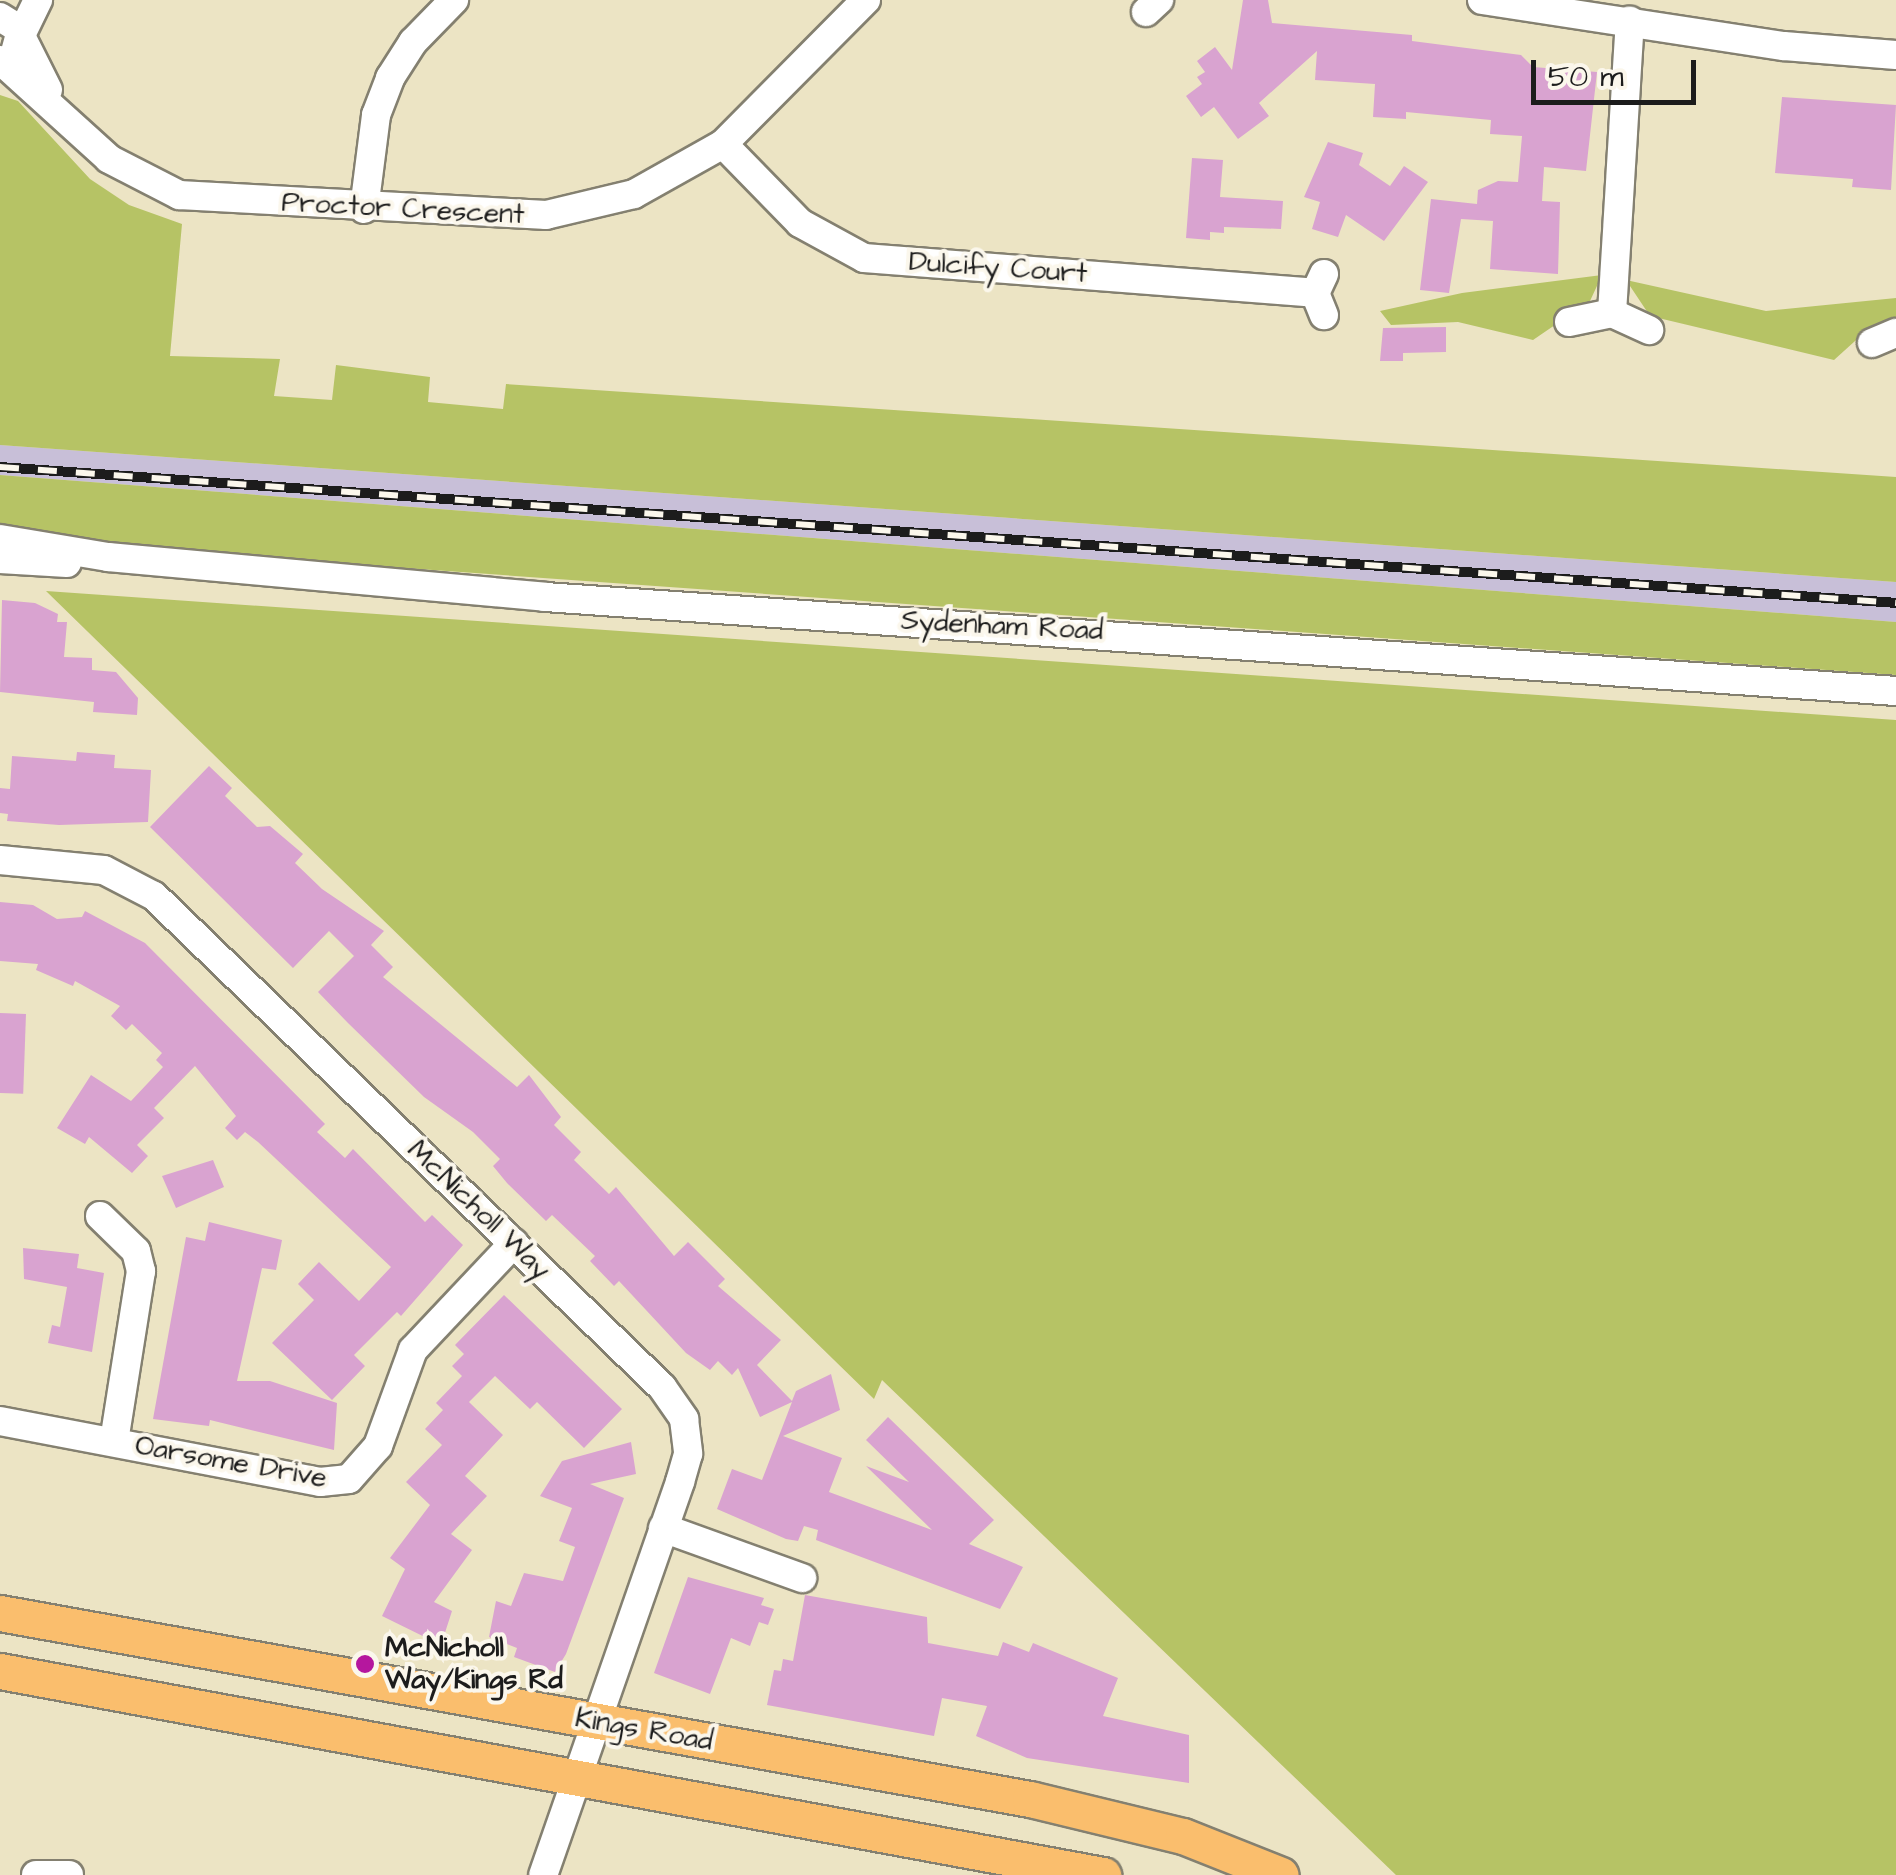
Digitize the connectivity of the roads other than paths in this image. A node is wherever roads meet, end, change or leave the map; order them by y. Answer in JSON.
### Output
{"nodes":[{"id":1,"x":24,"y":0,"type":"edge"},
{"id":2,"x":38,"y":0,"type":"edge"},
{"id":3,"x":454,"y":0,"type":"edge"},
{"id":4,"x":866,"y":0,"type":"edge"},
{"id":5,"x":1482,"y":0,"type":"edge"},
{"id":6,"x":1630,"y":21,"type":"junction"},
{"id":7,"x":11,"y":27,"type":"edge"},
{"id":8,"x":1896,"y":55,"type":"edge"},
{"id":9,"x":0,"y":59,"type":"edge"},
{"id":10,"x":67,"y":121,"type":"junction"},
{"id":11,"x":723,"y":144,"type":"junction"},
{"id":12,"x":364,"y":209,"type":"junction"},
{"id":13,"x":1321,"y":294,"type":"dead end"},
{"id":14,"x":1612,"y":313,"type":"junction"},
{"id":15,"x":1568,"y":322,"type":"dead end"},
{"id":16,"x":1649,"y":330,"type":"dead end"},
{"id":17,"x":0,"y":539,"type":"edge"},
{"id":18,"x":108,"y":558,"type":"junction"},
{"id":19,"x":0,"y":559,"type":"edge"},
{"id":20,"x":1896,"y":691,"type":"edge"},
{"id":21,"x":0,"y":860,"type":"edge"},
{"id":22,"x":100,"y":1216,"type":"dead end"},
{"id":23,"x":514,"y":1243,"type":"junction"},
{"id":24,"x":0,"y":1421,"type":"edge"},
{"id":25,"x":114,"y":1442,"type":"junction"},
{"id":26,"x":663,"y":1528,"type":"junction"},
{"id":27,"x":802,"y":1578,"type":"dead end"},
{"id":28,"x":0,"y":1613,"type":"edge"},
{"id":29,"x":0,"y":1672,"type":"edge"},
{"id":30,"x":592,"y":1721,"type":"junction"},
{"id":31,"x":576,"y":1780,"type":"junction"},
{"id":32,"x":36,"y":1875,"type":"edge"},
{"id":33,"x":69,"y":1875,"type":"edge"},
{"id":34,"x":543,"y":1875,"type":"edge"},
{"id":35,"x":1103,"y":1875,"type":"edge"},
{"id":36,"x":1281,"y":1875,"type":"edge"}],
"edges":[{"from":1,"to":7,"type":"street"},
{"from":2,"to":7,"type":"street"},
{"from":3,"to":12,"type":"street"},
{"from":4,"to":11,"type":"street","name":"Proctor Crescent"},
{"from":5,"to":6,"type":"street"},
{"from":6,"to":8,"type":"street"},
{"from":6,"to":14,"type":"street"},
{"from":7,"to":9,"type":"street"},
{"from":7,"to":10,"type":"street"},
{"from":9,"to":10,"type":"street","name":"Proctor Crescent"},
{"from":10,"to":12,"type":"street","name":"Proctor Crescent"},
{"from":11,"to":12,"type":"street","name":"Proctor Crescent"},
{"from":11,"to":13,"type":"street","name":"Dulcify Court"},
{"from":14,"to":15,"type":"street"},
{"from":14,"to":16,"type":"street"},
{"from":17,"to":18,"type":"street","name":"Sydenham Road"},
{"from":18,"to":19,"type":"street","name":"Sydenham Road"},
{"from":18,"to":20,"type":"street","name":"Sydenham Road"},
{"from":21,"to":23,"type":"street","name":"McNicholl Way"},
{"from":22,"to":25,"type":"street"},
{"from":23,"to":25,"type":"street","name":"Oarsome Drive"},
{"from":23,"to":26,"type":"street","name":"McNicholl Way"},
{"from":24,"to":25,"type":"street","name":"Oarsome Drive"},
{"from":26,"to":27,"type":"street"},
{"from":26,"to":30,"type":"street","name":"McNicholl Way"},
{"from":28,"to":30,"type":"main road","name":"Kings Road"},
{"from":29,"to":31,"type":"main road"},
{"from":30,"to":31,"type":"street","name":"McNicholl Way"},
{"from":30,"to":36,"type":"main road","name":"Kings Road"},
{"from":31,"to":34,"type":"street","name":"McNicholl Way"},
{"from":31,"to":35,"type":"main road"},
{"from":32,"to":33,"type":"street"}]}
